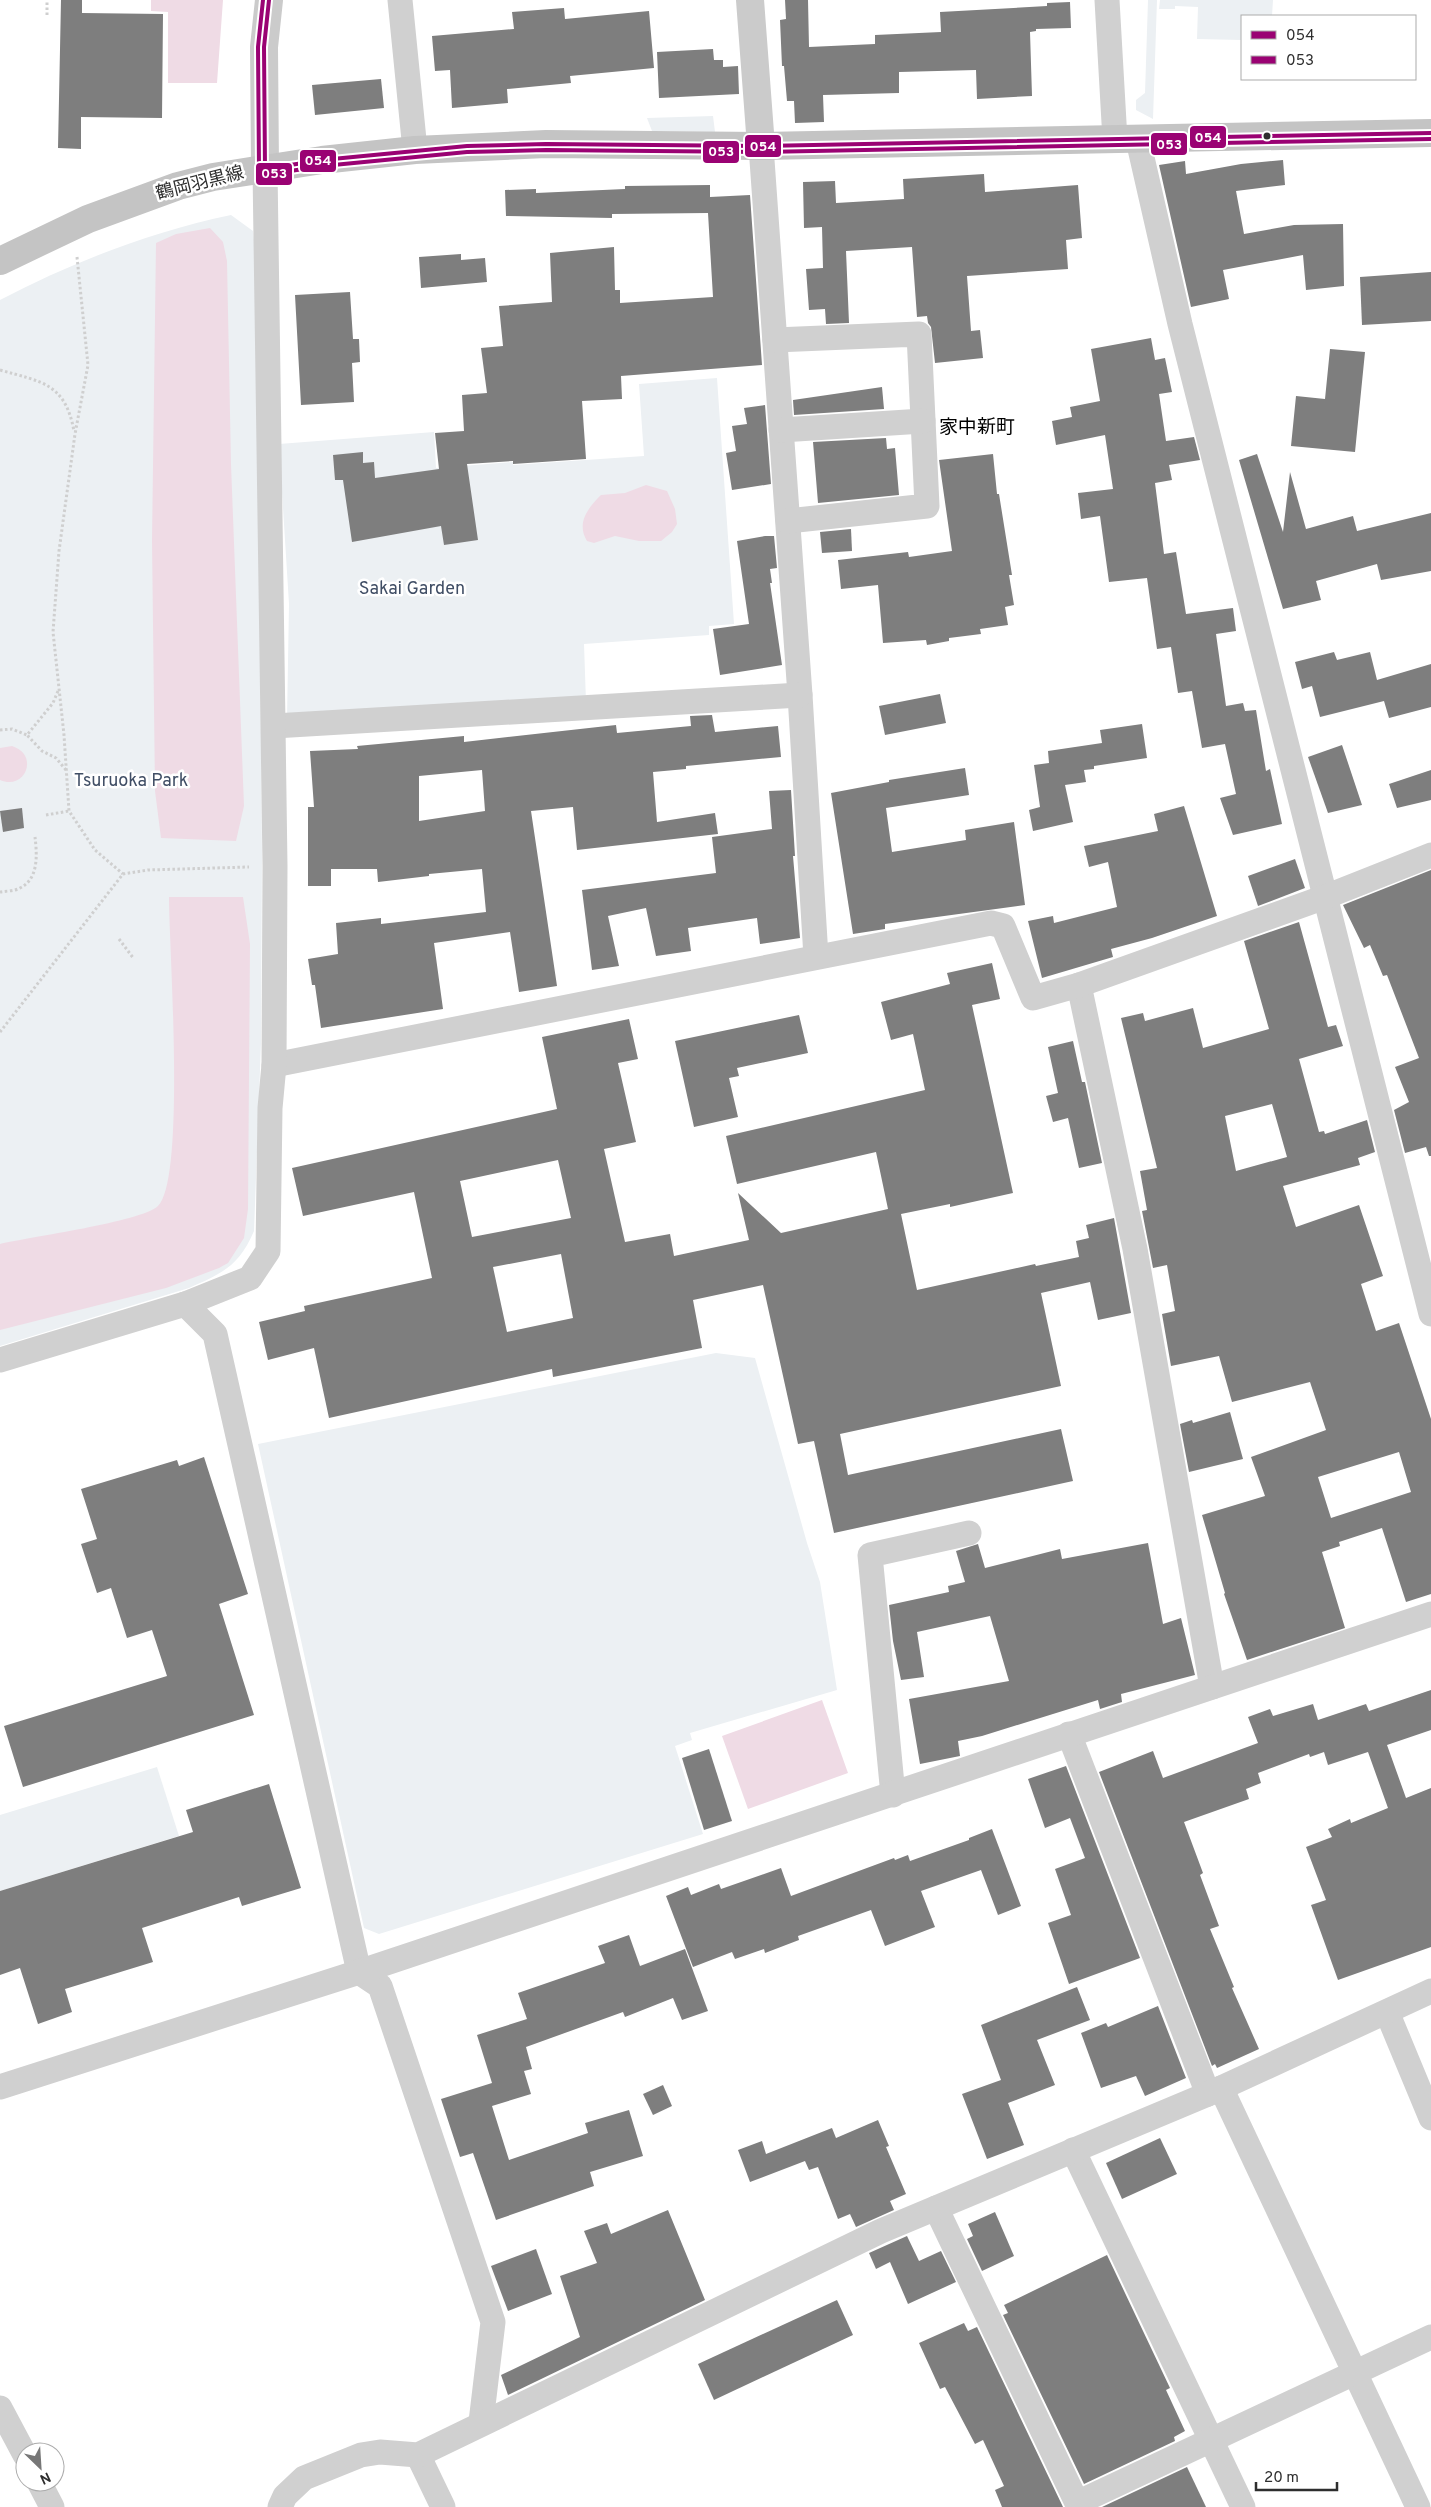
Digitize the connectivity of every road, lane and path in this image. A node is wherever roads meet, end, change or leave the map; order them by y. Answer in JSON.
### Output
{"nodes":[{"id":1,"x":47,"y":0,"type":"edge"},
{"id":2,"x":269,"y":0,"type":"edge"},
{"id":3,"x":400,"y":0,"type":"edge"},
{"id":4,"x":750,"y":0,"type":"edge"},
{"id":5,"x":1107,"y":0,"type":"edge"},
{"id":6,"x":47,"y":15,"type":"dead end"},
{"id":7,"x":1431,"y":133,"type":"edge"},
{"id":8,"x":1127,"y":140,"type":"junction"},
{"id":9,"x":761,"y":146,"type":"junction"},
{"id":10,"x":415,"y":150,"type":"junction"},
{"id":11,"x":266,"y":169,"type":"junction"},
{"id":12,"x":77,"y":257,"type":"dead end"},
{"id":13,"x":0,"y":261,"type":"edge"},
{"id":14,"x":775,"y":340,"type":"junction"},
{"id":15,"x":0,"y":370,"type":"edge"},
{"id":16,"x":922,"y":421,"type":"junction"},
{"id":17,"x":781,"y":430,"type":"junction"},
{"id":18,"x":75,"y":434,"type":"junction"},
{"id":19,"x":788,"y":521,"type":"junction"},
{"id":20,"x":59,"y":689,"type":"junction"},
{"id":21,"x":800,"y":695,"type":"junction"},
{"id":22,"x":274,"y":726,"type":"junction"},
{"id":23,"x":0,"y":730,"type":"edge"},
{"id":24,"x":27,"y":735,"type":"junction"},
{"id":25,"x":66,"y":771,"type":"junction"},
{"id":26,"x":69,"y":812,"type":"junction"},
{"id":27,"x":46,"y":815,"type":"dead end"},
{"id":28,"x":34,"y":837,"type":"dead end"},
{"id":29,"x":1431,"y":855,"type":"edge"},
{"id":30,"x":248,"y":867,"type":"dead end"},
{"id":31,"x":123,"y":874,"type":"junction"},
{"id":32,"x":0,"y":892,"type":"edge"},
{"id":33,"x":1325,"y":897,"type":"junction"},
{"id":34,"x":119,"y":939,"type":"dead end"},
{"id":35,"x":816,"y":957,"type":"junction"},
{"id":36,"x":134,"y":959,"type":"dead end"},
{"id":37,"x":1079,"y":985,"type":"junction"},
{"id":38,"x":0,"y":1032,"type":"edge"},
{"id":39,"x":274,"y":1065,"type":"junction"},
{"id":40,"x":185,"y":1304,"type":"junction"},
{"id":41,"x":1431,"y":1314,"type":"edge"},
{"id":42,"x":0,"y":1360,"type":"edge"},
{"id":43,"x":969,"y":1533,"type":"dead end"},
{"id":44,"x":1431,"y":1614,"type":"edge"},
{"id":45,"x":1212,"y":1687,"type":"junction"},
{"id":46,"x":1068,"y":1734,"type":"junction"},
{"id":47,"x":894,"y":1795,"type":"junction"},
{"id":48,"x":359,"y":1972,"type":"junction"},
{"id":49,"x":1431,"y":1991,"type":"edge"},
{"id":50,"x":1387,"y":2012,"type":"junction"},
{"id":51,"x":0,"y":2087,"type":"edge"},
{"id":52,"x":1215,"y":2091,"type":"junction"},
{"id":53,"x":1431,"y":2118,"type":"edge"},
{"id":54,"x":1073,"y":2150,"type":"junction"},
{"id":55,"x":936,"y":2208,"type":"junction"},
{"id":56,"x":1431,"y":2336,"type":"edge"},
{"id":57,"x":1355,"y":2372,"type":"junction"},
{"id":58,"x":2,"y":2416,"type":"edge"},
{"id":59,"x":481,"y":2422,"type":"junction"},
{"id":60,"x":1212,"y":2439,"type":"junction"},
{"id":61,"x":17,"y":2442,"type":"edge"},
{"id":62,"x":418,"y":2455,"type":"junction"},
{"id":63,"x":44,"y":2492,"type":"edge"},
{"id":64,"x":52,"y":2507,"type":"edge"},
{"id":65,"x":280,"y":2507,"type":"edge"},
{"id":66,"x":443,"y":2507,"type":"edge"},
{"id":67,"x":1243,"y":2507,"type":"edge"},
{"id":68,"x":1418,"y":2507,"type":"edge"}],
"edges":[{"from":1,"to":6,"type":"path"},
{"from":2,"to":11,"type":"street"},
{"from":3,"to":10,"type":"street"},
{"from":4,"to":9,"type":"street"},
{"from":5,"to":8,"type":"street"},
{"from":7,"to":8,"type":"main road","name":"鶴岡羽黒線"},
{"from":8,"to":9,"type":"main road","name":"鶴岡羽黒線"},
{"from":8,"to":33,"type":"street"},
{"from":9,"to":10,"type":"main road","name":"鶴岡羽黒線"},
{"from":9,"to":14,"type":"street"},
{"from":10,"to":11,"type":"main road","name":"鶴岡羽黒線"},
{"from":11,"to":13,"type":"main road","name":"鶴岡羽黒線"},
{"from":11,"to":22,"type":"street"},
{"from":12,"to":18,"type":"path"},
{"from":14,"to":16,"type":"street"},
{"from":14,"to":17,"type":"street"},
{"from":15,"to":18,"type":"path"},
{"from":16,"to":17,"type":"street"},
{"from":16,"to":19,"type":"street"},
{"from":17,"to":19,"type":"street"},
{"from":18,"to":20,"type":"path"},
{"from":19,"to":21,"type":"street"},
{"from":20,"to":24,"type":"path"},
{"from":20,"to":25,"type":"path"},
{"from":21,"to":22,"type":"street"},
{"from":21,"to":35,"type":"street"},
{"from":22,"to":39,"type":"street"},
{"from":23,"to":24,"type":"path"},
{"from":24,"to":25,"type":"path"},
{"from":25,"to":26,"type":"path"},
{"from":26,"to":27,"type":"path"},
{"from":26,"to":31,"type":"path"},
{"from":28,"to":32,"type":"path"},
{"from":29,"to":33,"type":"street"},
{"from":30,"to":31,"type":"path"},
{"from":31,"to":38,"type":"path"},
{"from":33,"to":37,"type":"street"},
{"from":33,"to":41,"type":"street"},
{"from":34,"to":36,"type":"path"},
{"from":35,"to":37,"type":"street"},
{"from":35,"to":39,"type":"street"},
{"from":37,"to":45,"type":"street"},
{"from":39,"to":40,"type":"street"},
{"from":40,"to":42,"type":"street"},
{"from":40,"to":48,"type":"street"},
{"from":43,"to":47,"type":"street"},
{"from":44,"to":45,"type":"street"},
{"from":45,"to":46,"type":"street"},
{"from":46,"to":47,"type":"street"},
{"from":46,"to":52,"type":"street"},
{"from":47,"to":48,"type":"street"},
{"from":48,"to":51,"type":"street"},
{"from":48,"to":59,"type":"street"},
{"from":49,"to":50,"type":"street"},
{"from":50,"to":52,"type":"street"},
{"from":50,"to":53,"type":"street"},
{"from":52,"to":54,"type":"street"},
{"from":52,"to":57,"type":"street"},
{"from":54,"to":55,"type":"street"},
{"from":54,"to":60,"type":"street"},
{"from":55,"to":59,"type":"street"},
{"from":55,"to":60,"type":"street"},
{"from":56,"to":57,"type":"street"},
{"from":57,"to":60,"type":"street"},
{"from":57,"to":68,"type":"street"},
{"from":58,"to":61,"type":"street"},
{"from":59,"to":62,"type":"street"},
{"from":60,"to":67,"type":"street"},
{"from":62,"to":65,"type":"street"},
{"from":62,"to":66,"type":"street"},
{"from":63,"to":64,"type":"street"}]}
